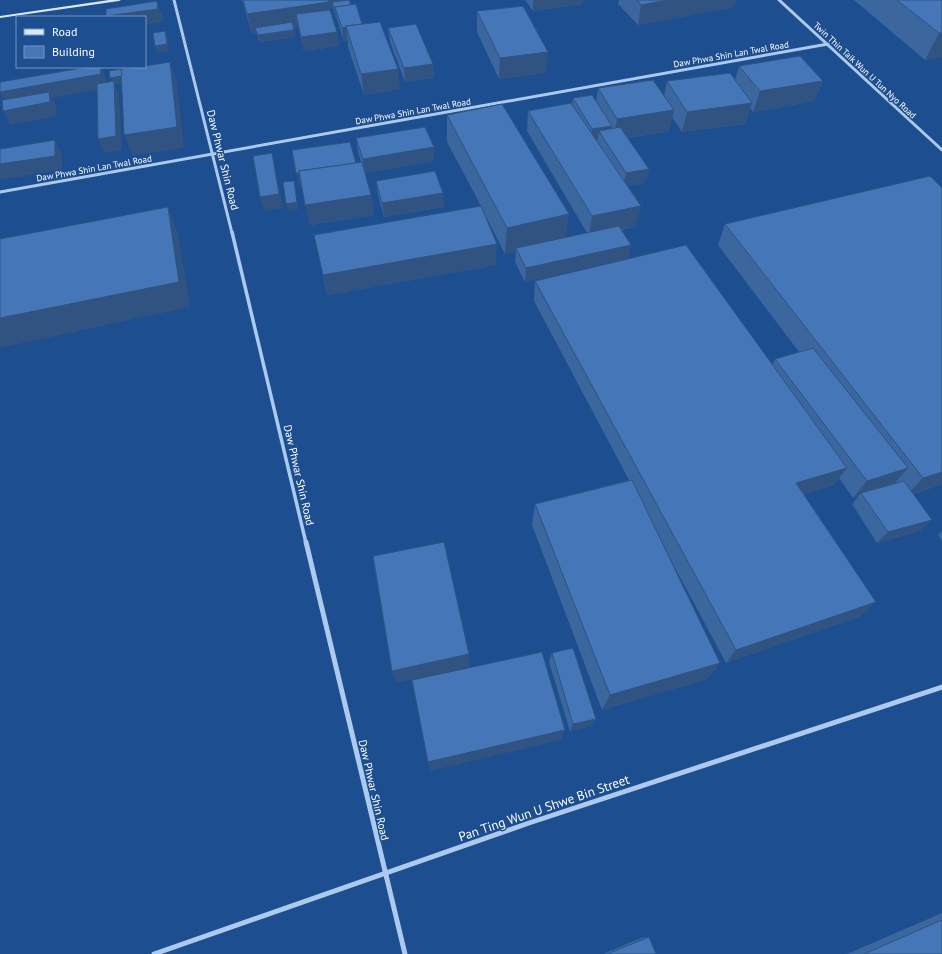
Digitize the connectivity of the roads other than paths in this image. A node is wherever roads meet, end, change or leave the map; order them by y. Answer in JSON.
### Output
{"nodes":[{"id":1,"x":118,"y":0,"type":"edge"},
{"id":2,"x":174,"y":0,"type":"edge"},
{"id":3,"x":778,"y":0,"type":"edge"},
{"id":4,"x":0,"y":17,"type":"edge"},
{"id":5,"x":828,"y":44,"type":"junction"},
{"id":6,"x":942,"y":150,"type":"edge"},
{"id":7,"x":213,"y":154,"type":"junction"},
{"id":8,"x":0,"y":192,"type":"edge"},
{"id":9,"x":942,"y":687,"type":"edge"},
{"id":10,"x":385,"y":874,"type":"junction"},
{"id":11,"x":154,"y":954,"type":"edge"},
{"id":12,"x":405,"y":954,"type":"edge"}],
"edges":[{"from":1,"to":4,"type":"street"},
{"from":2,"to":7,"type":"street","name":"Daw Phwar Shin Road"},
{"from":3,"to":5,"type":"street","name":"Twin Thin Taik Wun U Tun Nyo Road"},
{"from":5,"to":6,"type":"street","name":"Twin Thin Taik Wun U Tun Nyo Road"},
{"from":5,"to":7,"type":"street","name":"Daw Phwa Shin Lan Twal Road"},
{"from":7,"to":8,"type":"street","name":"Daw Phwa Shin Lan Twal Road"},
{"from":7,"to":10,"type":"street","name":"Daw Phwar Shin Road"},
{"from":9,"to":10,"type":"street","name":"Pan Ting Wun U Shwe Bin Street"},
{"from":10,"to":11,"type":"street","name":"Pan Ting Wun U Shwe Bin Street"},
{"from":10,"to":12,"type":"street","name":"Daw Phwar Shin Road"}]}
